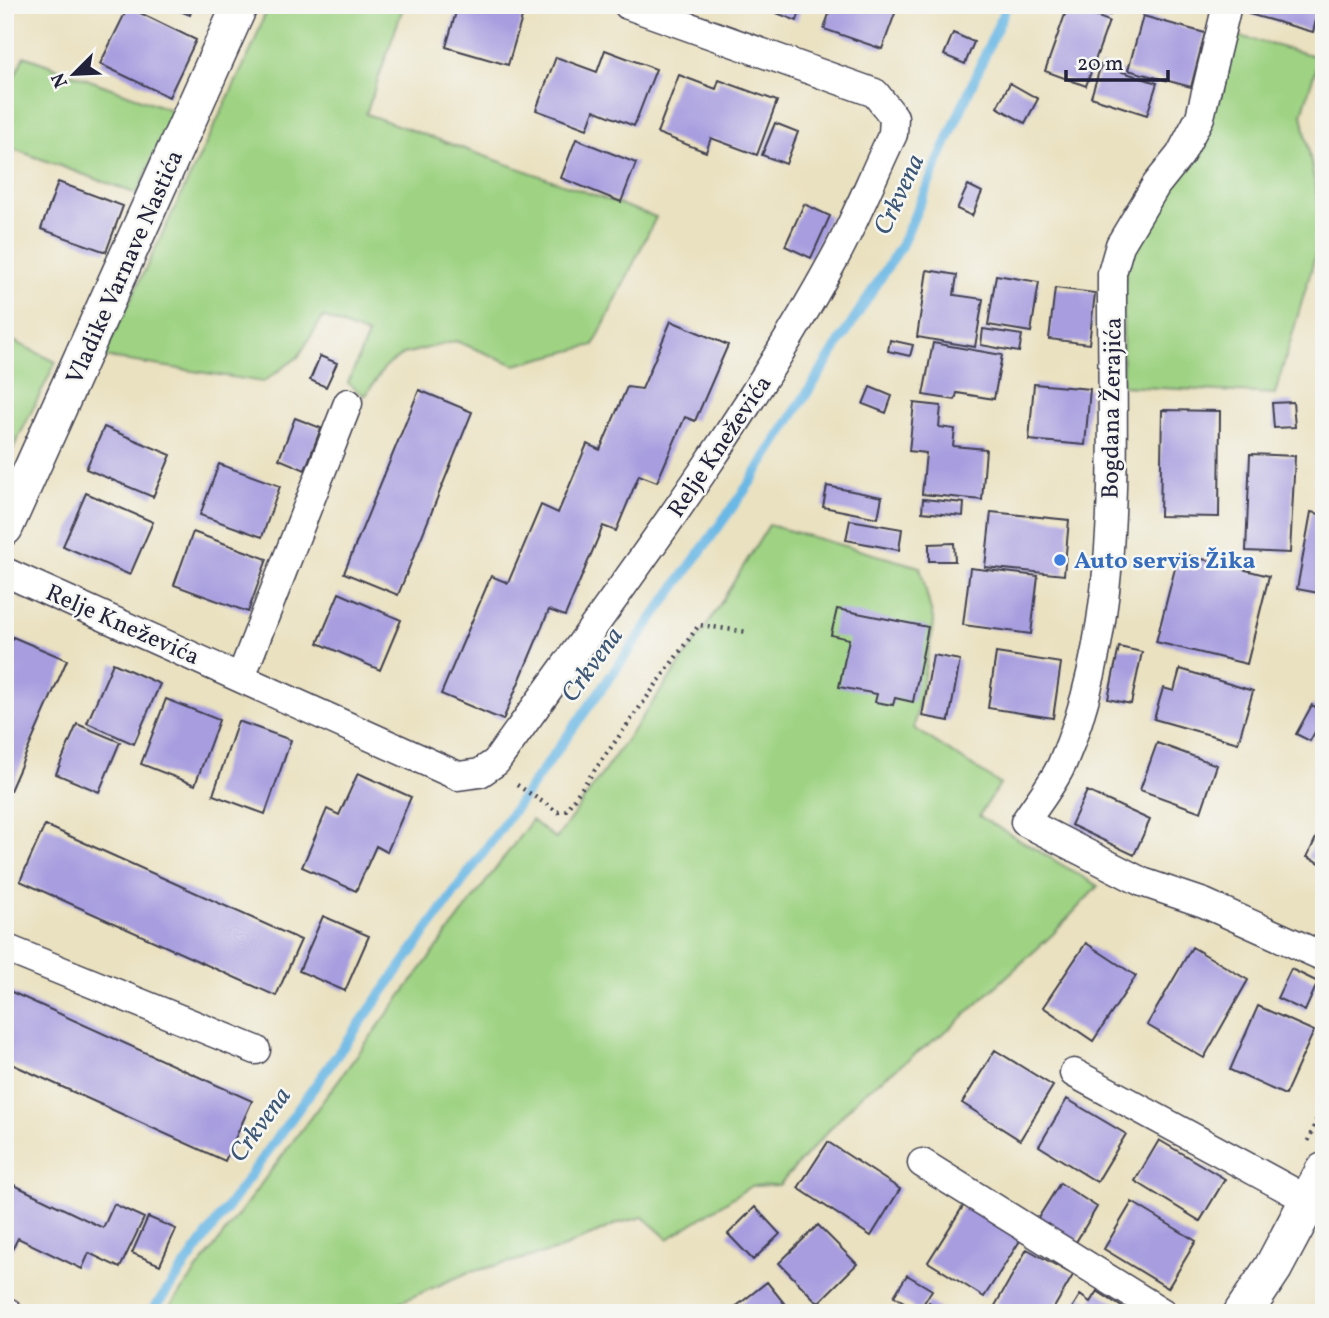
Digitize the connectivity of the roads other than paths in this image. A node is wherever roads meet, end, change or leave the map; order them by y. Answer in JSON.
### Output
{"nodes":[{"id":1,"x":240,"y":5,"type":"edge"},
{"id":2,"x":628,"y":5,"type":"edge"},
{"id":3,"x":1227,"y":5,"type":"edge"},
{"id":4,"x":348,"y":403,"type":"dead end"},
{"id":5,"x":5,"y":528,"type":"edge"},
{"id":6,"x":5,"y":572,"type":"edge"},
{"id":7,"x":241,"y":677,"type":"junction"},
{"id":8,"x":5,"y":948,"type":"edge"},
{"id":9,"x":1324,"y":957,"type":"edge"},
{"id":10,"x":256,"y":1050,"type":"dead end"},
{"id":11,"x":1074,"y":1073,"type":"dead end"},
{"id":12,"x":922,"y":1163,"type":"dead end"},
{"id":13,"x":1317,"y":1186,"type":"edge"},
{"id":14,"x":1163,"y":1313,"type":"edge"},
{"id":15,"x":1243,"y":1313,"type":"edge"}],
"edges":[{"from":1,"to":5,"type":"street","name":"Vladike Varnave Nastića"},
{"from":2,"to":7,"type":"street","name":"Relje Kneževića"},
{"from":3,"to":9,"type":"street","name":"Bogdana Žerajića"},
{"from":4,"to":7,"type":"street"},
{"from":6,"to":7,"type":"street","name":"Relje Kneževića"},
{"from":8,"to":10,"type":"street"},
{"from":11,"to":13,"type":"street"},
{"from":12,"to":14,"type":"street"},
{"from":13,"to":15,"type":"main road"}]}
